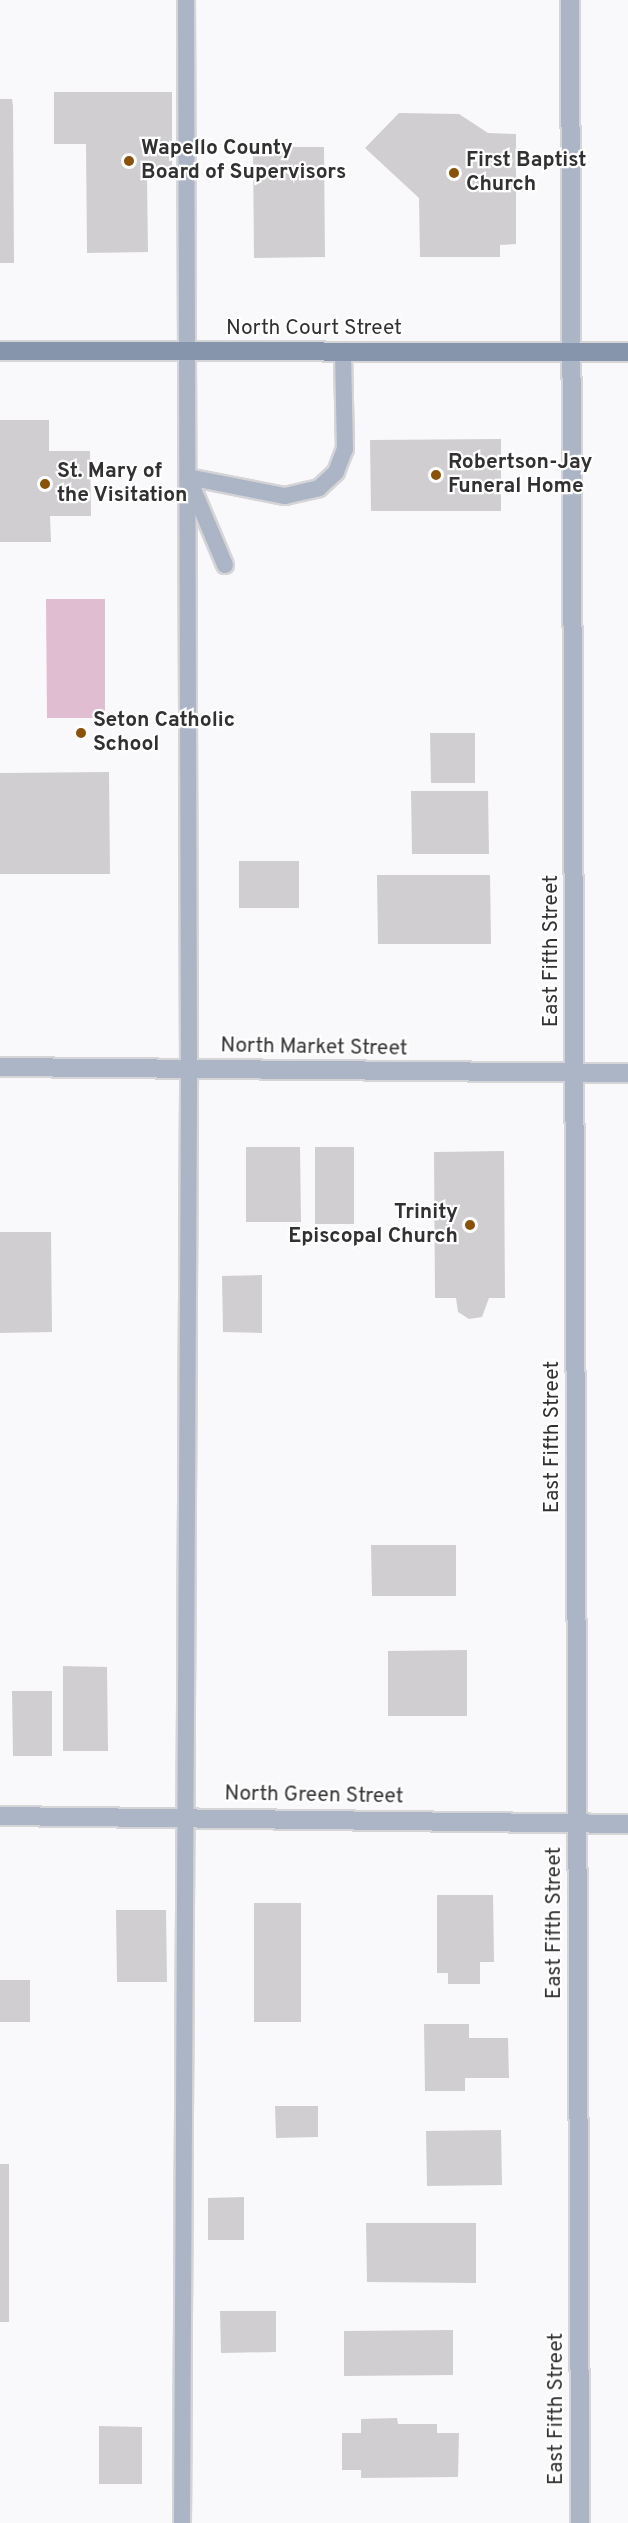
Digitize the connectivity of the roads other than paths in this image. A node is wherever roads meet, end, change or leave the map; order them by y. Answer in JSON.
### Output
{"nodes":[{"id":1,"x":186,"y":0,"type":"edge"},
{"id":2,"x":570,"y":0,"type":"edge"},
{"id":3,"x":0,"y":351,"type":"edge"},
{"id":4,"x":188,"y":351,"type":"junction"},
{"id":5,"x":344,"y":351,"type":"junction"},
{"id":6,"x":572,"y":351,"type":"junction"},
{"id":7,"x":628,"y":352,"type":"edge"},
{"id":8,"x":188,"y":477,"type":"junction"},
{"id":9,"x":225,"y":565,"type":"dead end"},
{"id":10,"x":0,"y":1067,"type":"edge"},
{"id":11,"x":189,"y":1069,"type":"junction"},
{"id":12,"x":574,"y":1073,"type":"junction"},
{"id":13,"x":628,"y":1073,"type":"edge"},
{"id":14,"x":0,"y":1816,"type":"edge"},
{"id":15,"x":182,"y":1816,"type":"junction"},
{"id":16,"x":577,"y":1824,"type":"junction"},
{"id":17,"x":628,"y":1824,"type":"edge"},
{"id":18,"x":182,"y":2523,"type":"edge"},
{"id":19,"x":580,"y":2523,"type":"edge"}],
"edges":[{"from":1,"to":4,"type":"lane"},
{"from":2,"to":6,"type":"street","name":"East Fifth Street"},
{"from":3,"to":4,"type":"main road","name":"North Court Street"},
{"from":4,"to":5,"type":"main road","name":"North Court Street"},
{"from":4,"to":8,"type":"lane"},
{"from":5,"to":6,"type":"main road","name":"North Court Street"},
{"from":5,"to":8,"type":"lane"},
{"from":6,"to":7,"type":"main road","name":"North Court Street"},
{"from":6,"to":12,"type":"street","name":"East Fifth Street"},
{"from":8,"to":9,"type":"lane"},
{"from":8,"to":11,"type":"lane"},
{"from":10,"to":11,"type":"street","name":"North Market Street"},
{"from":11,"to":12,"type":"street","name":"North Market Street"},
{"from":11,"to":15,"type":"lane"},
{"from":12,"to":13,"type":"street","name":"North Market Street"},
{"from":12,"to":16,"type":"street","name":"East Fifth Street"},
{"from":14,"to":15,"type":"street","name":"North Green Street"},
{"from":15,"to":16,"type":"street","name":"North Green Street"},
{"from":15,"to":18,"type":"lane"},
{"from":16,"to":17,"type":"street","name":"North Green Street"},
{"from":16,"to":19,"type":"street","name":"East Fifth Street"}]}
